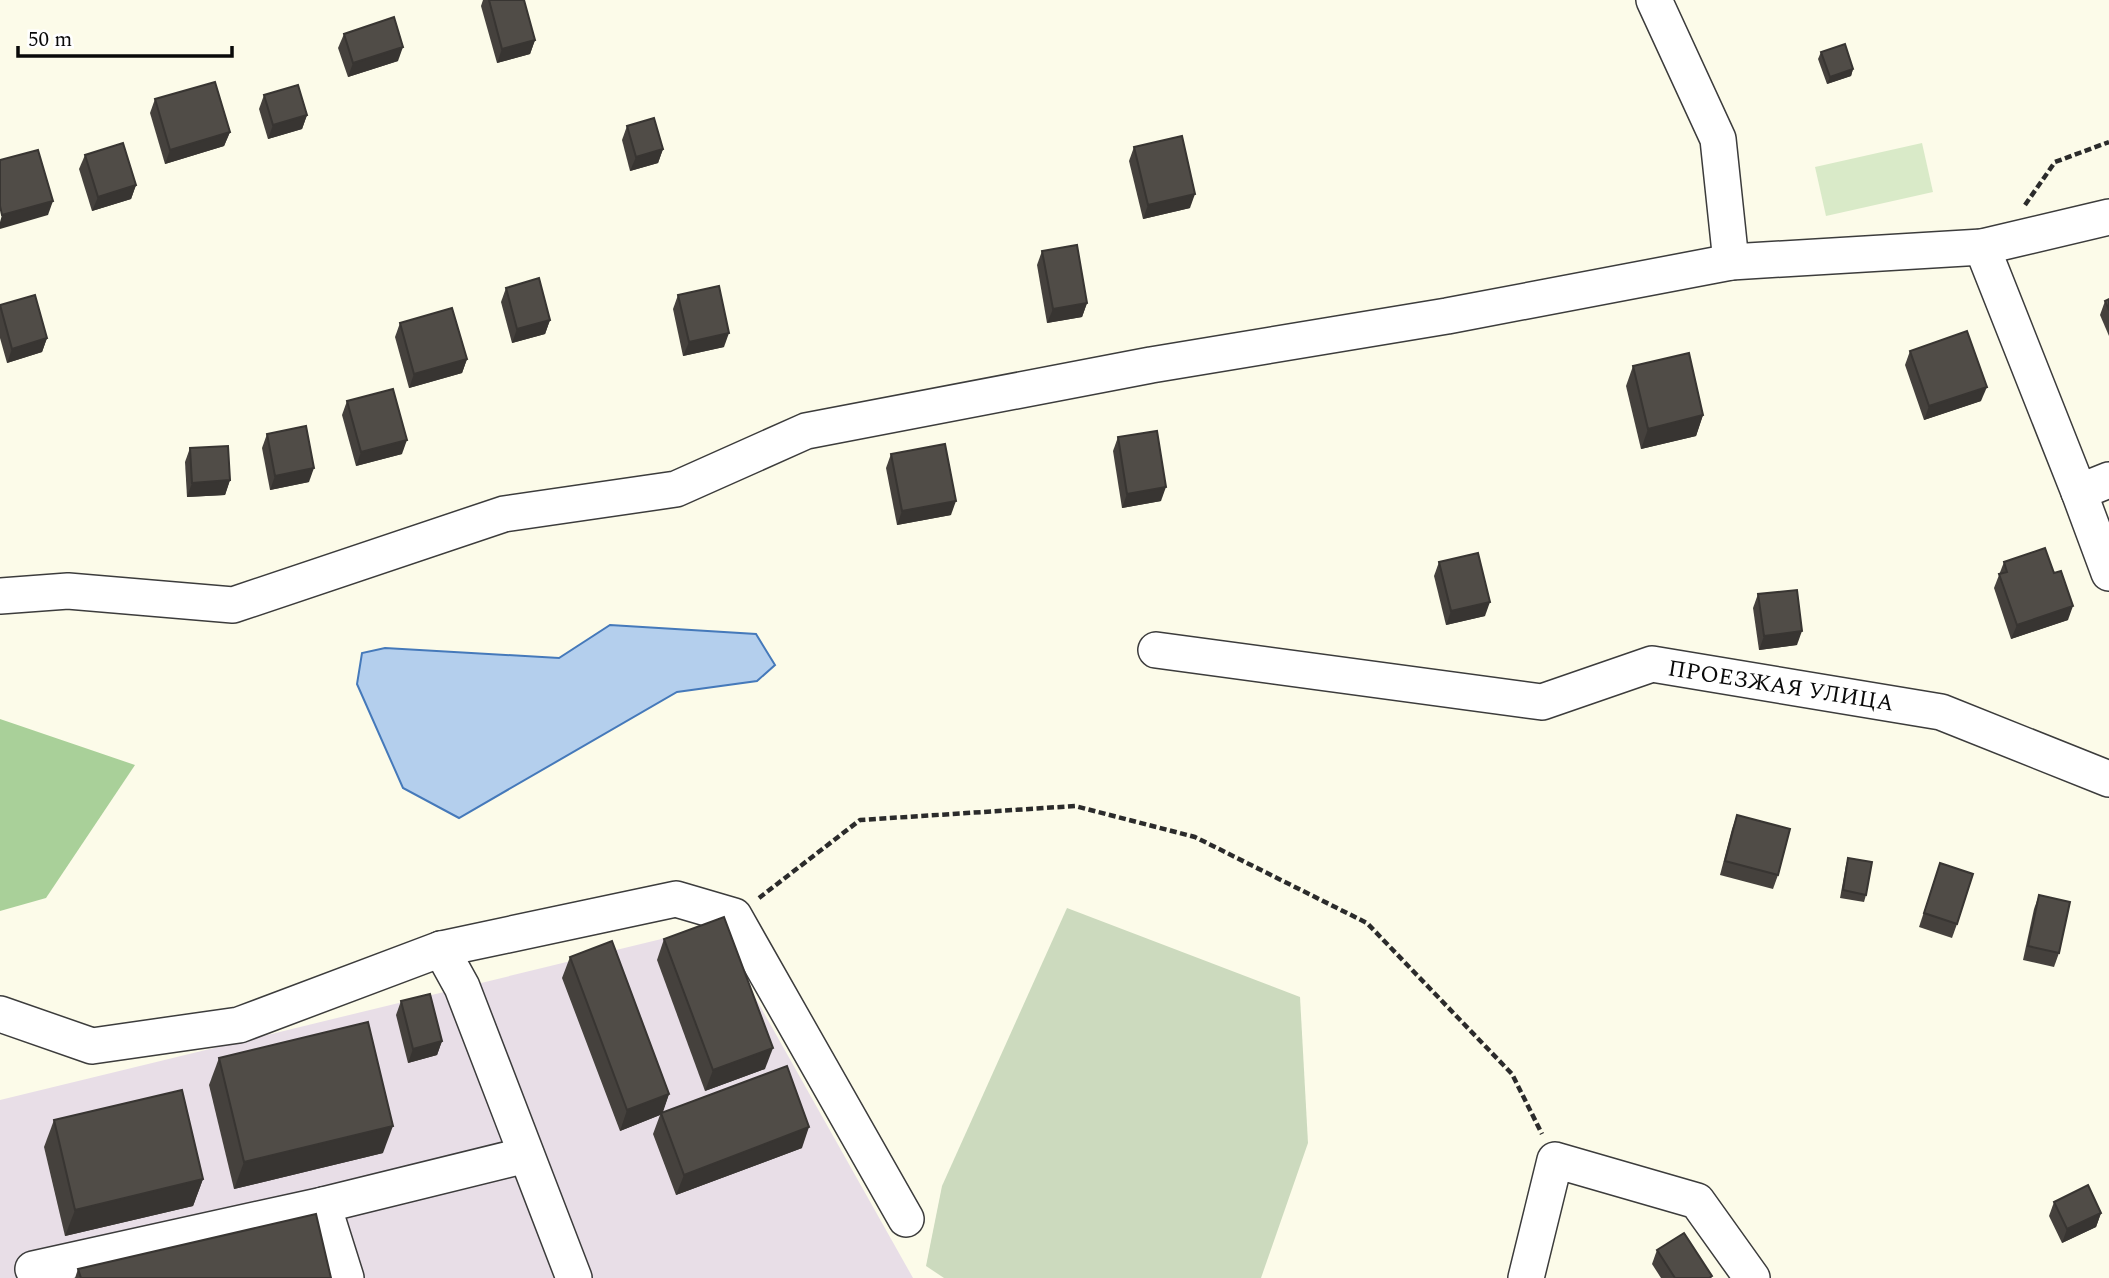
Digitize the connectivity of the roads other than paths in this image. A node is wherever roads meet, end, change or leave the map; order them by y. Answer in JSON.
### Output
{"nodes":[{"id":1,"x":1654,"y":0,"type":"edge"},
{"id":2,"x":2109,"y":217,"type":"edge"},
{"id":3,"x":1982,"y":247,"type":"junction"},
{"id":4,"x":1731,"y":262,"type":"junction"},
{"id":5,"x":2094,"y":486,"type":"edge"},
{"id":6,"x":2109,"y":573,"type":"edge"},
{"id":7,"x":0,"y":596,"type":"edge"},
{"id":8,"x":1156,"y":650,"type":"dead end"},
{"id":9,"x":2109,"y":779,"type":"edge"},
{"id":10,"x":441,"y":949,"type":"junction"},
{"id":11,"x":0,"y":1014,"type":"edge"},
{"id":12,"x":526,"y":1155,"type":"junction"},
{"id":13,"x":323,"y":1205,"type":"junction"},
{"id":14,"x":906,"y":1219,"type":"dead end"},
{"id":15,"x":33,"y":1269,"type":"dead end"},
{"id":16,"x":346,"y":1278,"type":"edge"},
{"id":17,"x":574,"y":1278,"type":"edge"},
{"id":18,"x":1526,"y":1278,"type":"edge"},
{"id":19,"x":1752,"y":1278,"type":"edge"}],
"edges":[{"from":1,"to":4,"type":"street"},
{"from":2,"to":3,"type":"street"},
{"from":3,"to":4,"type":"street"},
{"from":3,"to":5,"type":"street"},
{"from":4,"to":7,"type":"street"},
{"from":5,"to":6,"type":"street"},
{"from":8,"to":9,"type":"street","name":"ПРОЕЗЖАЯ УЛИЦА"},
{"from":10,"to":11,"type":"street"},
{"from":10,"to":12,"type":"street"},
{"from":10,"to":14,"type":"street"},
{"from":12,"to":13,"type":"street"},
{"from":12,"to":17,"type":"street"},
{"from":13,"to":15,"type":"street"},
{"from":13,"to":16,"type":"street"},
{"from":18,"to":19,"type":"street"}]}
